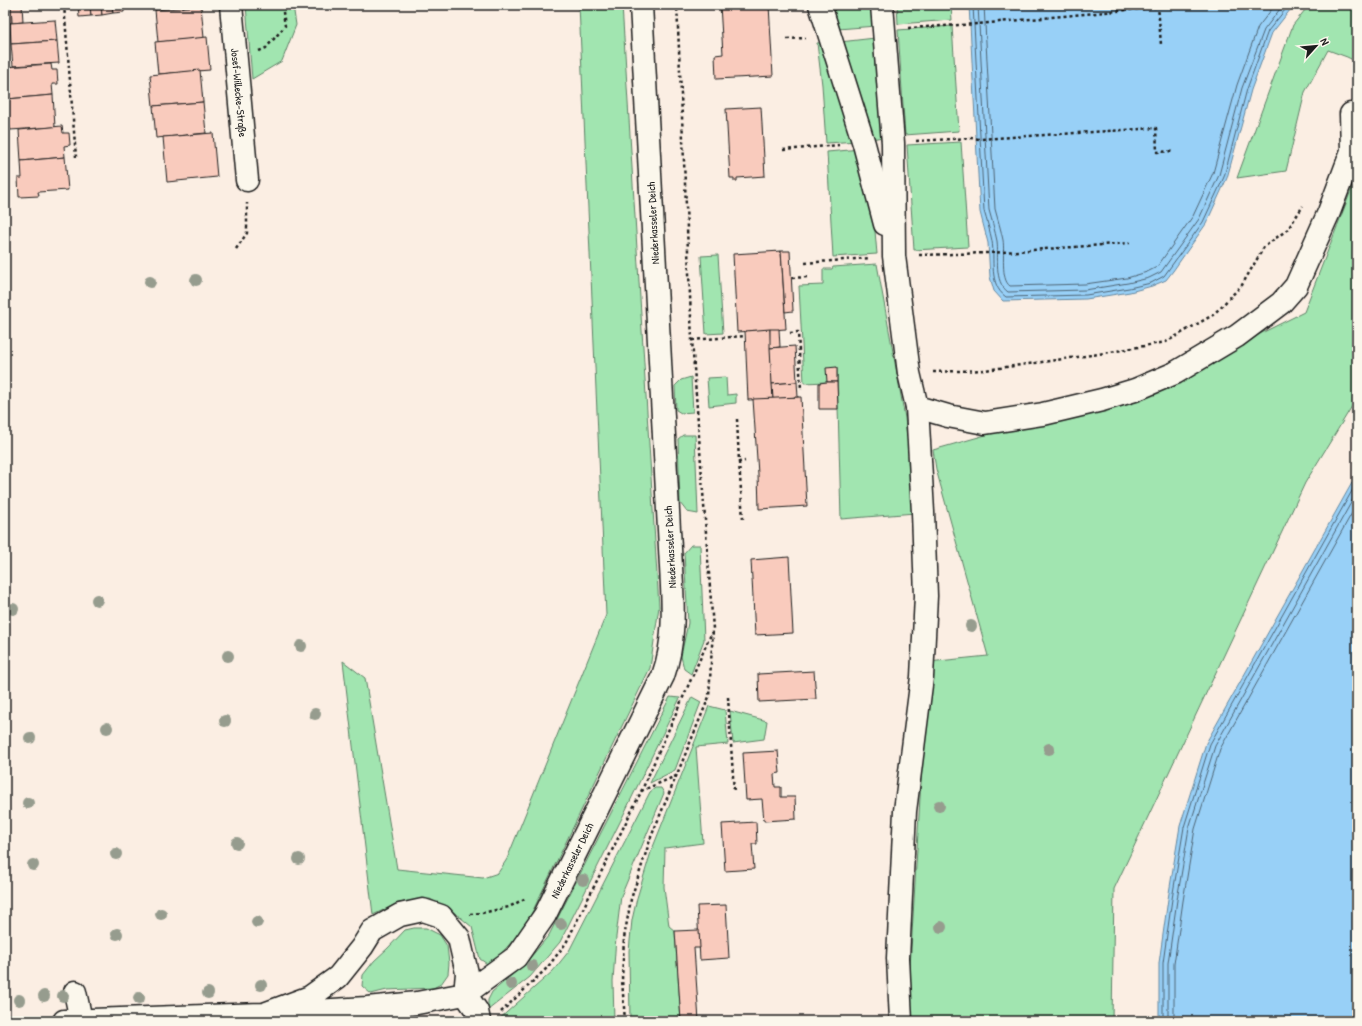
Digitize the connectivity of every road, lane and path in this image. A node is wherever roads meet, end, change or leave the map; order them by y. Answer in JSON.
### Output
{"nodes":[{"id":1,"x":64,"y":5,"type":"edge"},
{"id":2,"x":231,"y":5,"type":"edge"},
{"id":3,"x":282,"y":5,"type":"edge"},
{"id":4,"x":641,"y":5,"type":"edge"},
{"id":5,"x":677,"y":5,"type":"edge"},
{"id":6,"x":820,"y":5,"type":"edge"},
{"id":7,"x":882,"y":5,"type":"edge"},
{"id":8,"x":1158,"y":6,"type":"edge"},
{"id":9,"x":908,"y":28,"type":"dead end"},
{"id":10,"x":811,"y":38,"type":"dead end"},
{"id":11,"x":786,"y":39,"type":"dead end"},
{"id":12,"x":1161,"y":45,"type":"dead end"},
{"id":13,"x":236,"y":60,"type":"junction"},
{"id":14,"x":1351,"y":114,"type":"dead end"},
{"id":15,"x":912,"y":141,"type":"dead end"},
{"id":16,"x":825,"y":146,"type":"dead end"},
{"id":17,"x":783,"y":150,"type":"dead end"},
{"id":18,"x":1174,"y":151,"type":"dead end"},
{"id":19,"x":76,"y":157,"type":"dead end"},
{"id":20,"x":247,"y":180,"type":"joint"},
{"id":21,"x":1304,"y":206,"type":"dead end"},
{"id":22,"x":1130,"y":243,"type":"dead end"},
{"id":23,"x":236,"y":249,"type":"dead end"},
{"id":24,"x":894,"y":257,"type":"junction"},
{"id":25,"x":805,"y":263,"type":"dead end"},
{"id":26,"x":807,"y":277,"type":"dead end"},
{"id":27,"x":792,"y":278,"type":"dead end"},
{"id":28,"x":790,"y":333,"type":"dead end"},
{"id":29,"x":745,"y":336,"type":"dead end"},
{"id":30,"x":692,"y":340,"type":"junction"},
{"id":31,"x":909,"y":374,"type":"junction"},
{"id":32,"x":801,"y":390,"type":"dead end"},
{"id":33,"x":917,"y":407,"type":"junction"},
{"id":34,"x":737,"y":419,"type":"dead end"},
{"id":35,"x":745,"y":461,"type":"dead end"},
{"id":36,"x":739,"y":462,"type":"junction"},
{"id":37,"x":743,"y":519,"type":"dead end"},
{"id":38,"x":713,"y":629,"type":"junction"},
{"id":39,"x":728,"y":698,"type":"dead end"},
{"id":40,"x":676,"y":776,"type":"junction"},
{"id":41,"x":640,"y":792,"type":"junction"},
{"id":42,"x":734,"y":792,"type":"dead end"},
{"id":43,"x":528,"y":897,"type":"dead end"},
{"id":44,"x":441,"y":916,"type":"junction"},
{"id":45,"x":75,"y":992,"type":"dead end"},
{"id":46,"x":465,"y":994,"type":"junction"},
{"id":47,"x":264,"y":1014,"type":"junction"},
{"id":48,"x":488,"y":1018,"type":"edge"},
{"id":49,"x":72,"y":1021,"type":"edge"},
{"id":50,"x":625,"y":1021,"type":"edge"},
{"id":51,"x":901,"y":1021,"type":"edge"}],
"edges":[{"from":1,"to":19,"type":"path"},
{"from":2,"to":13,"type":"street","name":"Josef-Willecke-Straße"},
{"from":3,"to":13,"type":"path"},
{"from":4,"to":46,"type":"street","name":"Niederkasseler Deich"},
{"from":5,"to":30,"type":"path"},
{"from":6,"to":24,"type":"street"},
{"from":7,"to":24,"type":"street"},
{"from":8,"to":9,"type":"path"},
{"from":8,"to":12,"type":"path"},
{"from":10,"to":11,"type":"path"},
{"from":13,"to":20,"type":"street","name":"Josef-Willecke-Straße"},
{"from":14,"to":33,"type":"street"},
{"from":15,"to":18,"type":"path"},
{"from":16,"to":17,"type":"path"},
{"from":20,"to":23,"type":"path"},
{"from":21,"to":31,"type":"path"},
{"from":22,"to":24,"type":"path"},
{"from":24,"to":25,"type":"path"},
{"from":24,"to":31,"type":"street"},
{"from":26,"to":27,"type":"path"},
{"from":28,"to":32,"type":"path"},
{"from":29,"to":30,"type":"path"},
{"from":30,"to":38,"type":"path"},
{"from":31,"to":33,"type":"street"},
{"from":33,"to":51,"type":"street"},
{"from":34,"to":36,"type":"path"},
{"from":35,"to":36,"type":"path"},
{"from":36,"to":37,"type":"path"},
{"from":38,"to":40,"type":"path"},
{"from":38,"to":41,"type":"path"},
{"from":39,"to":42,"type":"path"},
{"from":40,"to":41,"type":"path"},
{"from":40,"to":50,"type":"path"},
{"from":41,"to":48,"type":"path"},
{"from":43,"to":44,"type":"path"},
{"from":44,"to":46,"type":"street"},
{"from":44,"to":47,"type":"street"},
{"from":45,"to":49,"type":"street"},
{"from":46,"to":47,"type":"street"},
{"from":46,"to":48,"type":"street"},
{"from":47,"to":49,"type":"street"}]}
